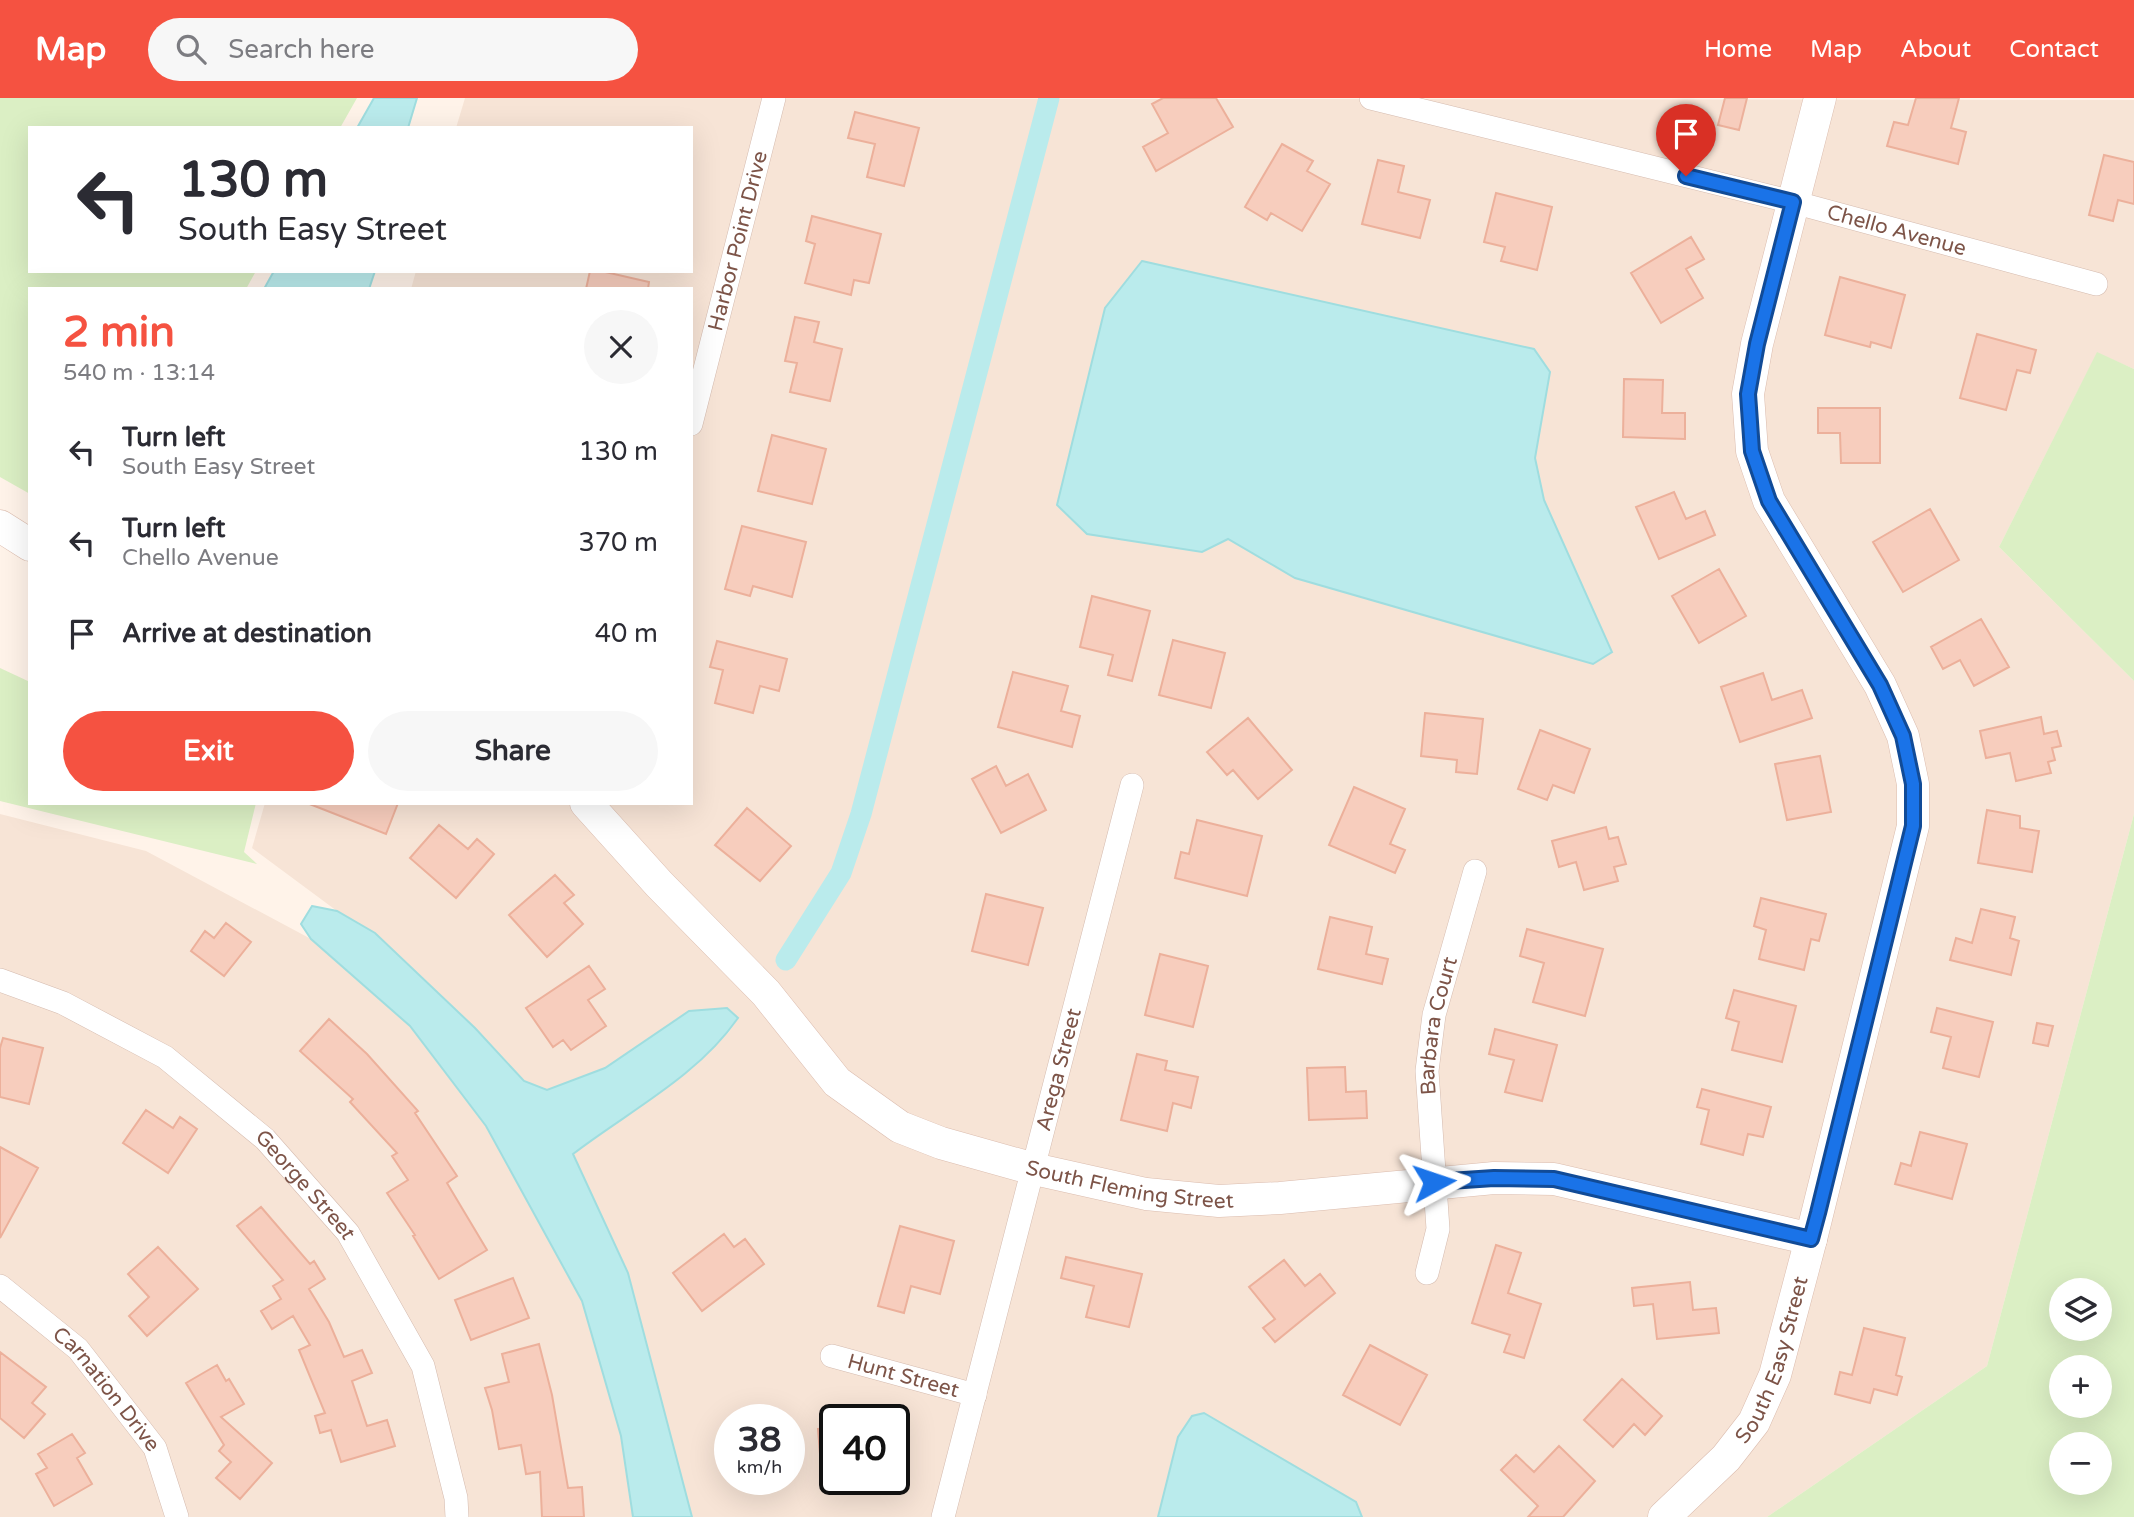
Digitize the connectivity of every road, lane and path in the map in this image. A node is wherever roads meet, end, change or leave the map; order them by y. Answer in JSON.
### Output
{"nodes":[{"id":1,"x":774,"y":98,"type":"edge"},
{"id":2,"x":1371,"y":98,"type":"edge"},
{"id":3,"x":1820,"y":98,"type":"edge"},
{"id":4,"x":1793,"y":202,"type":"junction"},
{"id":5,"x":2096,"y":284,"type":"dead end"},
{"id":6,"x":693,"y":416,"type":"edge"},
{"id":7,"x":0,"y":526,"type":"edge"},
{"id":8,"x":28,"y":544,"type":"edge"},
{"id":9,"x":1132,"y":785,"type":"dead end"},
{"id":10,"x":588,"y":805,"type":"edge"},
{"id":11,"x":1475,"y":871,"type":"dead end"},
{"id":12,"x":0,"y":980,"type":"edge"},
{"id":13,"x":1034,"y":1169,"type":"junction"},
{"id":14,"x":1434,"y":1182,"type":"junction"},
{"id":15,"x":1811,"y":1239,"type":"junction"},
{"id":16,"x":1427,"y":1273,"type":"dead end"},
{"id":17,"x":0,"y":1286,"type":"edge"},
{"id":18,"x":832,"y":1356,"type":"dead end"},
{"id":19,"x":975,"y":1395,"type":"junction"},
{"id":20,"x":177,"y":1517,"type":"edge"},
{"id":21,"x":457,"y":1517,"type":"edge"},
{"id":22,"x":943,"y":1517,"type":"edge"},
{"id":23,"x":1664,"y":1517,"type":"edge"}],
"edges":[{"from":1,"to":6,"type":"street","name":"Harbor Point Drive"},
{"from":2,"to":4,"type":"street","name":"Chello Avenue"},
{"from":3,"to":4,"type":"street","name":"South Easy Street"},
{"from":4,"to":5,"type":"street","name":"Chello Avenue"},
{"from":4,"to":15,"type":"street","name":"South Easy Street"},
{"from":7,"to":8,"type":"street"},
{"from":9,"to":13,"type":"street","name":"Arega Street"},
{"from":10,"to":13,"type":"street","name":"South Fleming Street"},
{"from":11,"to":14,"type":"street","name":"Barbara Court"},
{"from":12,"to":21,"type":"street","name":"George Street"},
{"from":13,"to":14,"type":"street","name":"South Fleming Street"},
{"from":13,"to":19,"type":"street","name":"Arega Street"},
{"from":14,"to":15,"type":"street","name":"South Fleming Street"},
{"from":14,"to":16,"type":"street","name":"Barbara Court"},
{"from":15,"to":23,"type":"street","name":"South Easy Street"},
{"from":17,"to":20,"type":"street","name":"Carnation Drive"},
{"from":18,"to":19,"type":"street","name":"Hunt Street"},
{"from":19,"to":22,"type":"street","name":"Arega Street"}]}
